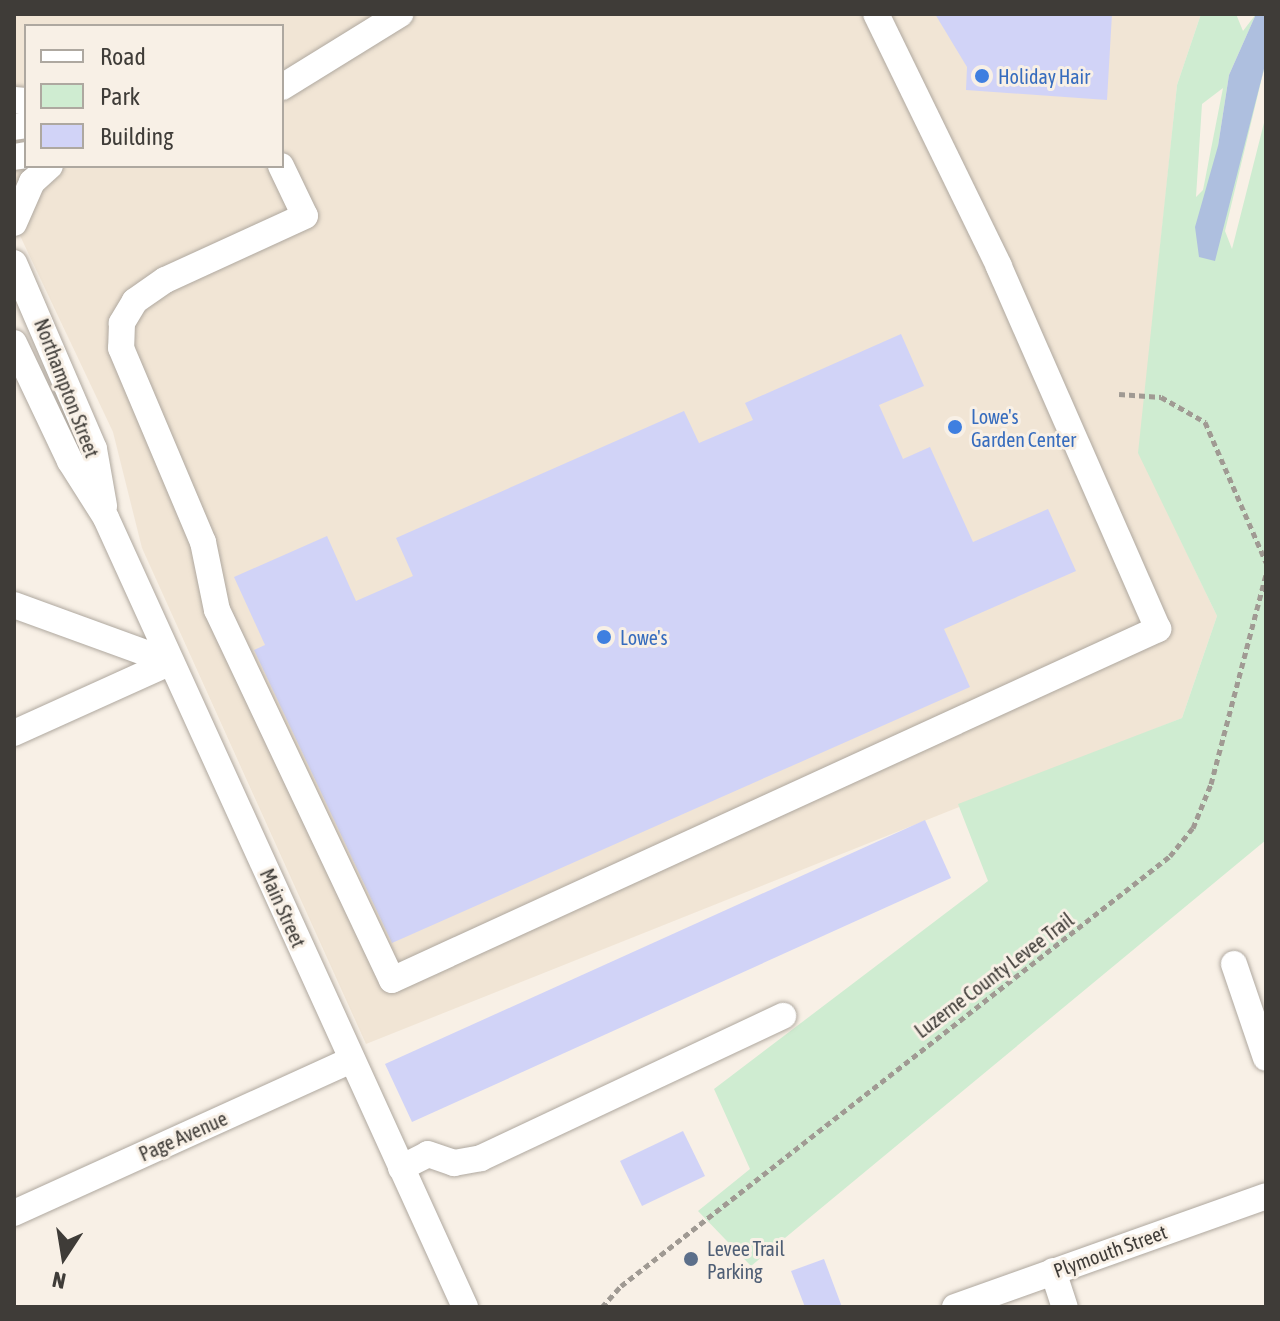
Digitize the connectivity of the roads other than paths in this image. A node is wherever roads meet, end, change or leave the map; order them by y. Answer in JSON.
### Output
{"nodes":[{"id":1,"x":876,"y":14,"type":"edge"},
{"id":2,"x":392,"y":16,"type":"edge"},
{"id":3,"x":284,"y":86,"type":"edge"},
{"id":4,"x":48,"y":168,"type":"edge"},
{"id":5,"x":282,"y":168,"type":"edge"},
{"id":6,"x":14,"y":223,"type":"edge"},
{"id":7,"x":14,"y":263,"type":"edge"},
{"id":8,"x":14,"y":343,"type":"edge"},
{"id":9,"x":106,"y":518,"type":"junction"},
{"id":10,"x":14,"y":605,"type":"edge"},
{"id":11,"x":171,"y":662,"type":"junction"},
{"id":12,"x":14,"y":733,"type":"edge"},
{"id":13,"x":1234,"y":964,"type":"dead end"},
{"id":14,"x":783,"y":1016,"type":"dead end"},
{"id":15,"x":1266,"y":1058,"type":"edge"},
{"id":16,"x":351,"y":1060,"type":"junction"},
{"id":17,"x":401,"y":1168,"type":"junction"},
{"id":18,"x":1266,"y":1196,"type":"edge"},
{"id":19,"x":14,"y":1213,"type":"edge"},
{"id":20,"x":1053,"y":1271,"type":"junction"},
{"id":21,"x":465,"y":1307,"type":"edge"},
{"id":22,"x":955,"y":1307,"type":"edge"},
{"id":23,"x":1065,"y":1307,"type":"edge"}],
"edges":[{"from":1,"to":5,"type":"street"},
{"from":2,"to":3,"type":"street"},
{"from":4,"to":6,"type":"street"},
{"from":7,"to":9,"type":"street","name":"Northampton Street"},
{"from":8,"to":9,"type":"street","name":"Northampton Street"},
{"from":9,"to":11,"type":"street","name":"Northampton Street"},
{"from":10,"to":11,"type":"street"},
{"from":11,"to":12,"type":"street"},
{"from":11,"to":16,"type":"street","name":"Main Street"},
{"from":13,"to":15,"type":"street"},
{"from":14,"to":17,"type":"street"},
{"from":16,"to":17,"type":"street","name":"Main Street"},
{"from":16,"to":19,"type":"street","name":"Page Avenue"},
{"from":17,"to":21,"type":"street","name":"Main Street"},
{"from":18,"to":20,"type":"street","name":"Plymouth Street"},
{"from":20,"to":22,"type":"street","name":"Plymouth Street"},
{"from":20,"to":23,"type":"street"}]}
